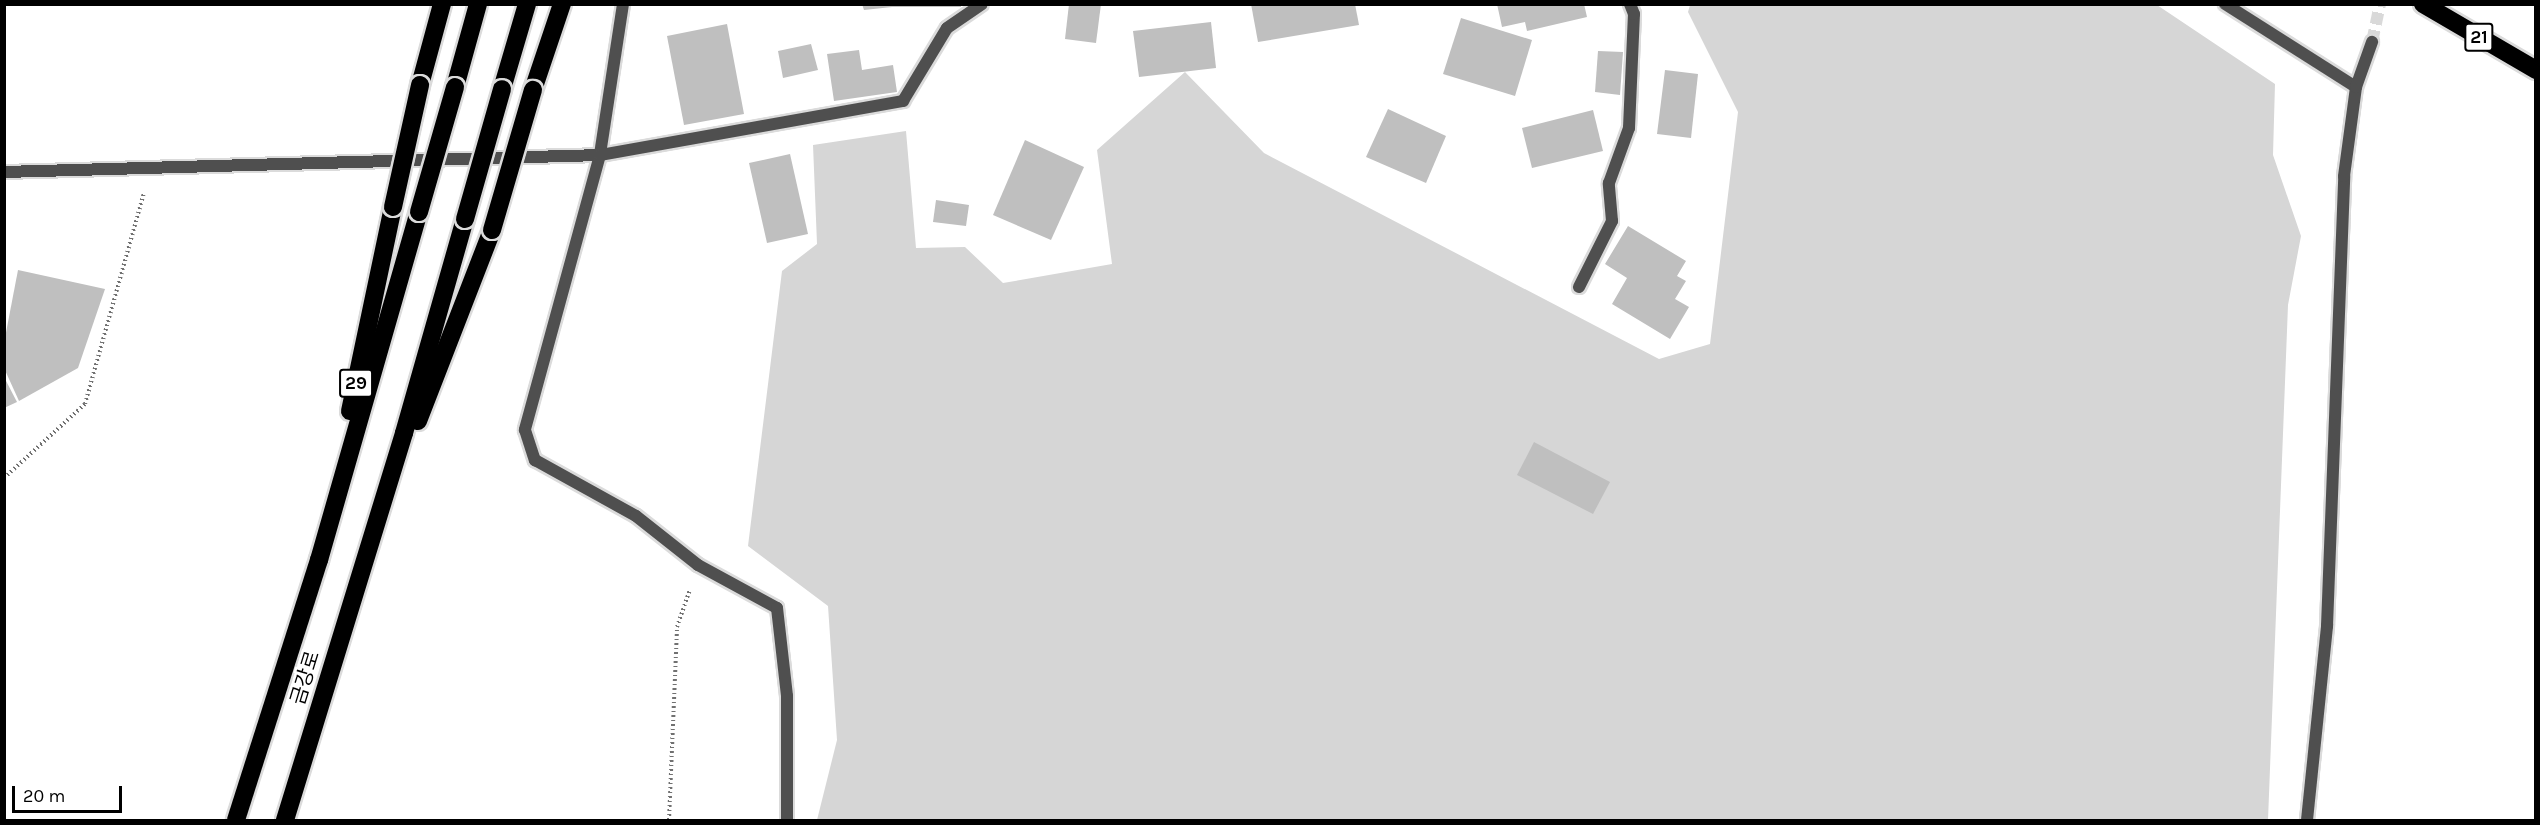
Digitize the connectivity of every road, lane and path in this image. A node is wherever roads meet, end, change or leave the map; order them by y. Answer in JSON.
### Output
{"nodes":[{"id":1,"x":442,"y":4,"type":"edge"},
{"id":2,"x":478,"y":4,"type":"edge"},
{"id":3,"x":527,"y":4,"type":"edge"},
{"id":4,"x":562,"y":4,"type":"edge"},
{"id":5,"x":623,"y":4,"type":"edge"},
{"id":6,"x":982,"y":4,"type":"edge"},
{"id":7,"x":1630,"y":4,"type":"edge"},
{"id":8,"x":2225,"y":4,"type":"edge"},
{"id":9,"x":2423,"y":4,"type":"edge"},
{"id":10,"x":2372,"y":42,"type":"tunnel mouth"},
{"id":11,"x":2535,"y":70,"type":"edge"},
{"id":12,"x":2356,"y":87,"type":"junction"},
{"id":13,"x":600,"y":154,"type":"junction"},
{"id":14,"x":151,"y":169,"type":"junction"},
{"id":15,"x":4,"y":172,"type":"edge"},
{"id":16,"x":1579,"y":287,"type":"dead end"},
{"id":17,"x":4,"y":478,"type":"edge"},
{"id":18,"x":369,"y":549,"type":"junction"},
{"id":19,"x":319,"y":560,"type":"junction"},
{"id":20,"x":698,"y":565,"type":"junction"},
{"id":21,"x":236,"y":820,"type":"edge"},
{"id":22,"x":285,"y":820,"type":"edge"},
{"id":23,"x":669,"y":820,"type":"edge"},
{"id":24,"x":787,"y":820,"type":"edge"},
{"id":25,"x":2307,"y":820,"type":"edge"}],
"edges":[{"from":1,"to":19,"type":"highway","number":"29","bridge":true},
{"from":2,"to":19,"type":"highway","bridge":true},
{"from":3,"to":18,"type":"highway","bridge":true},
{"from":4,"to":18,"type":"highway","bridge":true},
{"from":5,"to":13,"type":"street"},
{"from":6,"to":13,"type":"street"},
{"from":7,"to":16,"type":"street"},
{"from":8,"to":12,"type":"street"},
{"from":9,"to":11,"type":"highway","number":"21"},
{"from":10,"to":12,"type":"street"},
{"from":12,"to":25,"type":"street"},
{"from":13,"to":14,"type":"street"},
{"from":13,"to":20,"type":"street"},
{"from":14,"to":15,"type":"street"},
{"from":14,"to":17,"type":"path"},
{"from":18,"to":22,"type":"highway","name":"금강로"},
{"from":19,"to":21,"type":"highway","name":"금강로","number":"29"},
{"from":20,"to":23,"type":"path"},
{"from":20,"to":24,"type":"street"}]}
